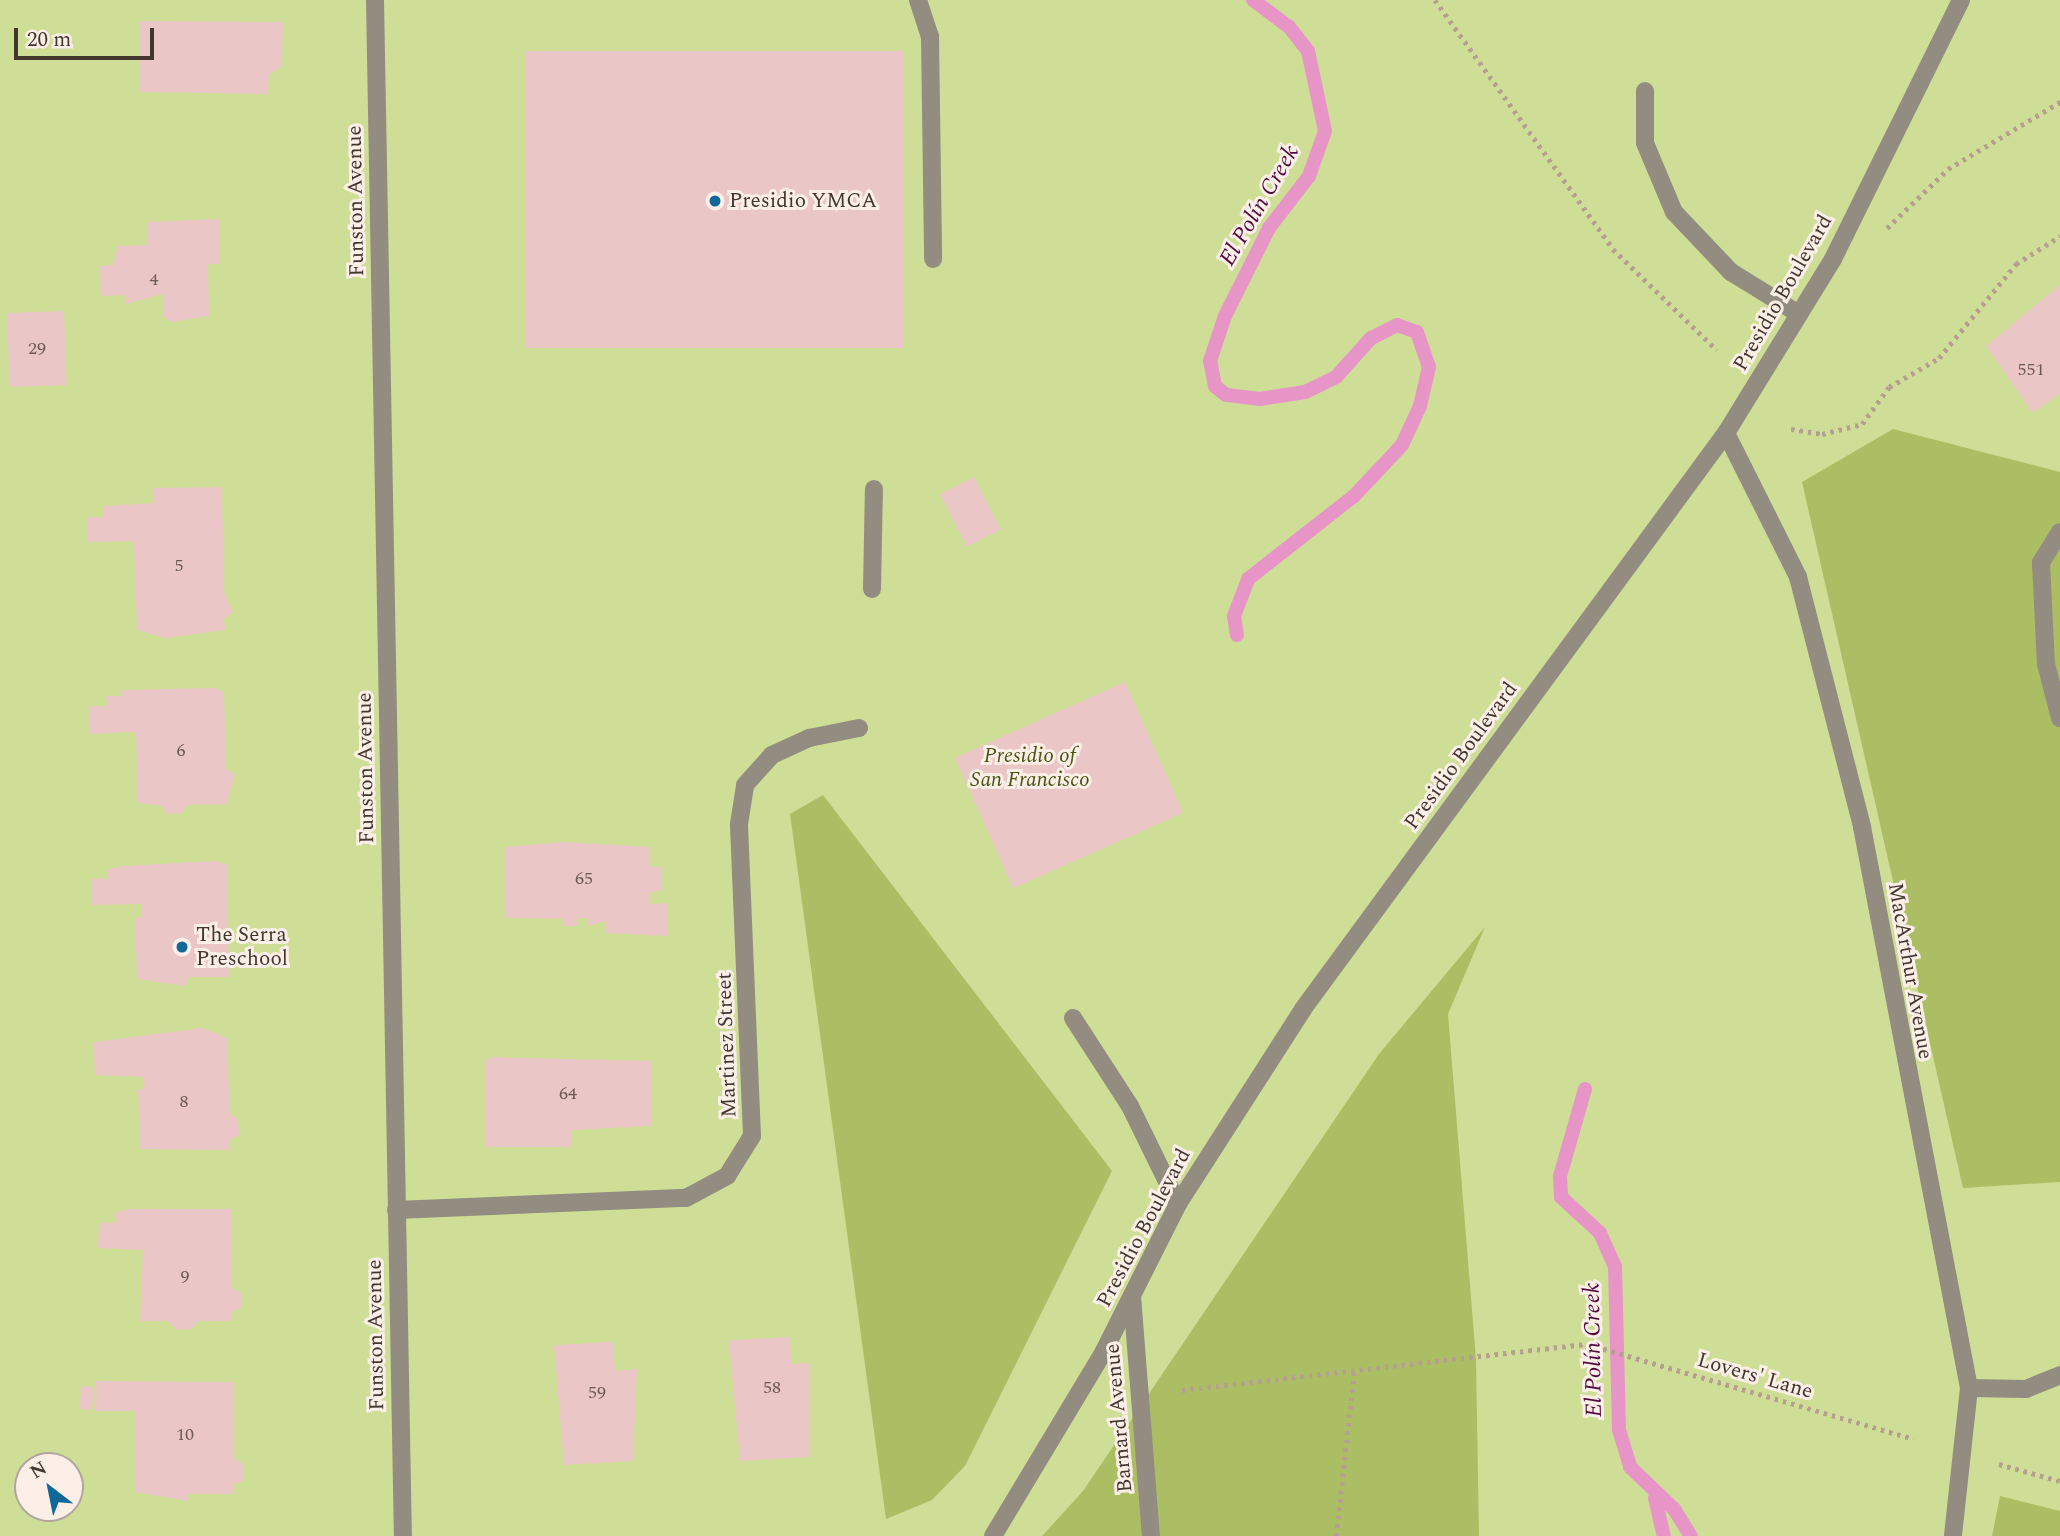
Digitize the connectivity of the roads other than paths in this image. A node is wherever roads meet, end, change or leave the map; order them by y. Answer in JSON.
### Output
{"nodes":[{"id":1,"x":375,"y":0,"type":"edge"},
{"id":2,"x":918,"y":0,"type":"edge"},
{"id":3,"x":1961,"y":0,"type":"edge"},
{"id":4,"x":1645,"y":91,"type":"dead end"},
{"id":5,"x":933,"y":259,"type":"dead end"},
{"id":6,"x":1799,"y":314,"type":"junction"},
{"id":7,"x":1726,"y":433,"type":"junction"},
{"id":8,"x":874,"y":489,"type":"dead end"},
{"id":9,"x":2060,"y":532,"type":"edge"},
{"id":10,"x":873,"y":589,"type":"dead end"},
{"id":11,"x":2060,"y":718,"type":"edge"},
{"id":12,"x":859,"y":728,"type":"dead end"},
{"id":13,"x":1073,"y":1018,"type":"dead end"},
{"id":14,"x":1178,"y":1204,"type":"junction"},
{"id":15,"x":396,"y":1210,"type":"junction"},
{"id":16,"x":1132,"y":1296,"type":"junction"},
{"id":17,"x":2060,"y":1375,"type":"edge"},
{"id":18,"x":1969,"y":1388,"type":"junction"},
{"id":19,"x":403,"y":1536,"type":"edge"},
{"id":20,"x":993,"y":1536,"type":"edge"},
{"id":21,"x":1151,"y":1536,"type":"edge"},
{"id":22,"x":1953,"y":1536,"type":"edge"}],
"edges":[{"from":1,"to":15,"type":"street","name":"Funston Avenue"},
{"from":2,"to":5,"type":"street"},
{"from":3,"to":6,"type":"street","name":"Presidio Boulevard"},
{"from":4,"to":6,"type":"street"},
{"from":6,"to":7,"type":"street","name":"Presidio Boulevard"},
{"from":7,"to":14,"type":"street","name":"Presidio Boulevard"},
{"from":7,"to":18,"type":"street","name":"MacArthur Avenue"},
{"from":8,"to":10,"type":"street"},
{"from":9,"to":11,"type":"street"},
{"from":12,"to":15,"type":"street","name":"Martinez Street"},
{"from":13,"to":14,"type":"street"},
{"from":14,"to":16,"type":"street","name":"Presidio Boulevard"},
{"from":15,"to":19,"type":"street","name":"Funston Avenue"},
{"from":16,"to":20,"type":"street","name":"Presidio Boulevard"},
{"from":16,"to":21,"type":"street","name":"Barnard Avenue"},
{"from":17,"to":18,"type":"street"},
{"from":18,"to":22,"type":"street","name":"MacArthur Avenue"}]}
